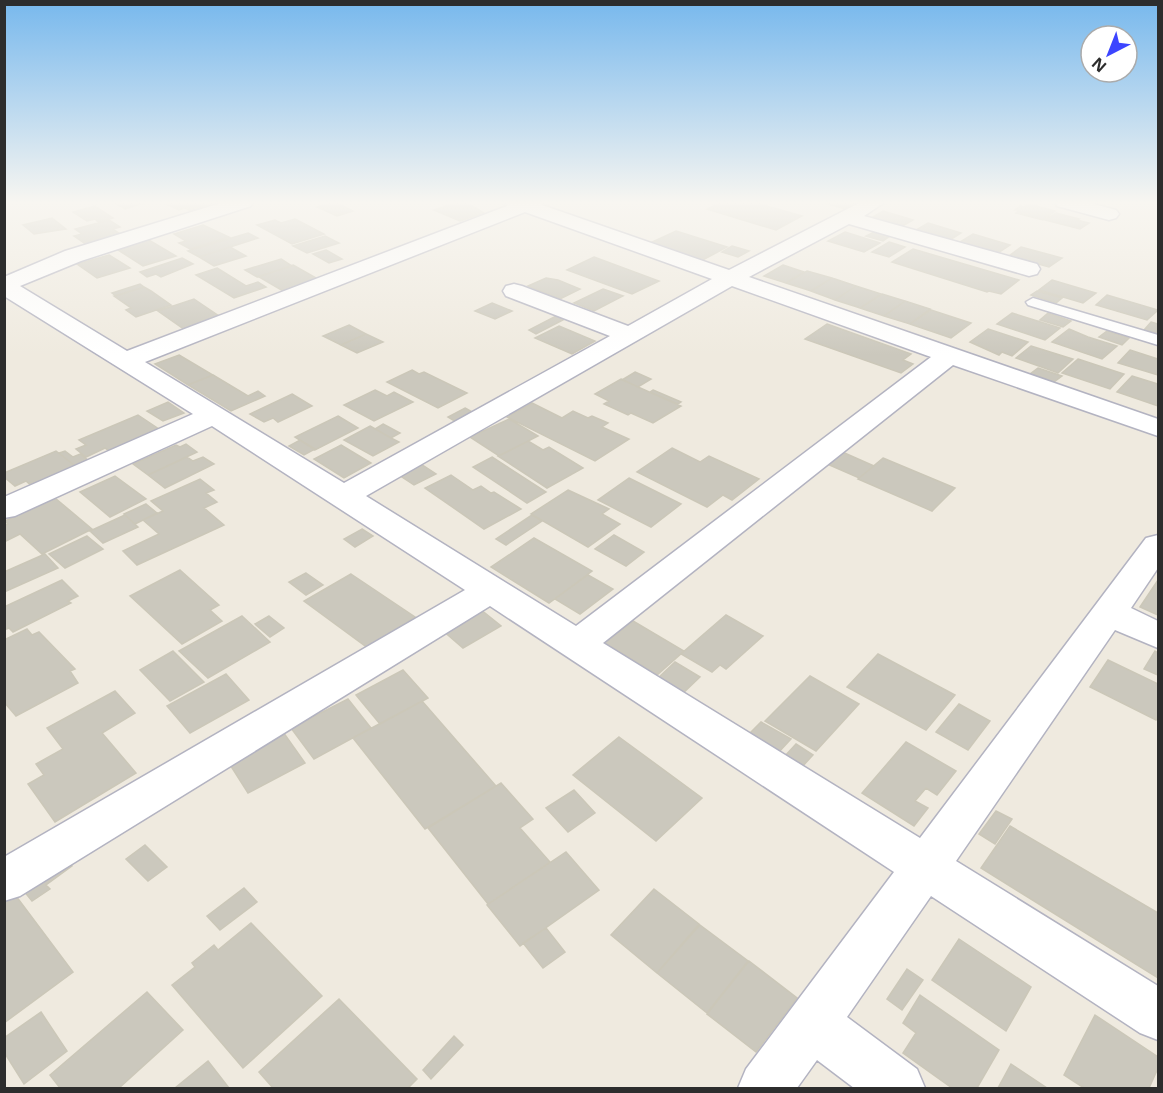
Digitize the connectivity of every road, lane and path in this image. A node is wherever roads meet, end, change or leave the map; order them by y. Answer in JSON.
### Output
{"nodes":[{"id":1,"x":84,"y":253,"type":"edge"},
{"id":2,"x":399,"y":253,"type":"edge"},
{"id":3,"x":660,"y":253,"type":"edge"},
{"id":4,"x":778,"y":253,"type":"edge"},
{"id":5,"x":973,"y":253,"type":"edge"},
{"id":6,"x":1029,"y":269,"type":"dead end"},
{"id":7,"x":730,"y":278,"type":"junction"},
{"id":8,"x":4,"y":286,"type":"edge"},
{"id":9,"x":514,"y":291,"type":"dead end"},
{"id":10,"x":1033,"y":302,"type":"dead end"},
{"id":11,"x":631,"y":335,"type":"junction"},
{"id":12,"x":1158,"y":340,"type":"edge"},
{"id":13,"x":950,"y":355,"type":"junction"},
{"id":14,"x":126,"y":360,"type":"junction"},
{"id":15,"x":214,"y":415,"type":"junction"},
{"id":16,"x":1158,"y":428,"type":"edge"},
{"id":17,"x":344,"y":496,"type":"junction"},
{"id":18,"x":4,"y":509,"type":"edge"},
{"id":19,"x":1158,"y":545,"type":"edge"},
{"id":20,"x":492,"y":590,"type":"junction"},
{"id":21,"x":1109,"y":613,"type":"junction"},
{"id":22,"x":1158,"y":635,"type":"edge"},
{"id":23,"x":576,"y":645,"type":"junction"},
{"id":24,"x":927,"y":866,"type":"junction"},
{"id":25,"x":4,"y":881,"type":"edge"},
{"id":26,"x":1158,"y":1015,"type":"edge"},
{"id":27,"x":813,"y":1024,"type":"junction"},
{"id":28,"x":765,"y":1089,"type":"edge"},
{"id":29,"x":898,"y":1089,"type":"edge"}],
"edges":[{"from":1,"to":8,"type":"street"},
{"from":2,"to":14,"type":"street"},
{"from":3,"to":7,"type":"street"},
{"from":4,"to":7,"type":"street"},
{"from":5,"to":6,"type":"street"},
{"from":7,"to":11,"type":"street"},
{"from":7,"to":13,"type":"street"},
{"from":8,"to":14,"type":"street"},
{"from":9,"to":11,"type":"street"},
{"from":10,"to":12,"type":"lane"},
{"from":11,"to":17,"type":"street"},
{"from":13,"to":16,"type":"street"},
{"from":13,"to":23,"type":"street"},
{"from":14,"to":15,"type":"street"},
{"from":15,"to":17,"type":"street"},
{"from":15,"to":18,"type":"street"},
{"from":17,"to":20,"type":"street"},
{"from":19,"to":21,"type":"street"},
{"from":20,"to":23,"type":"street"},
{"from":20,"to":25,"type":"street"},
{"from":21,"to":22,"type":"street"},
{"from":21,"to":24,"type":"street"},
{"from":23,"to":24,"type":"street"},
{"from":24,"to":26,"type":"street"},
{"from":24,"to":27,"type":"street"},
{"from":27,"to":28,"type":"street"},
{"from":27,"to":29,"type":"street"}]}
